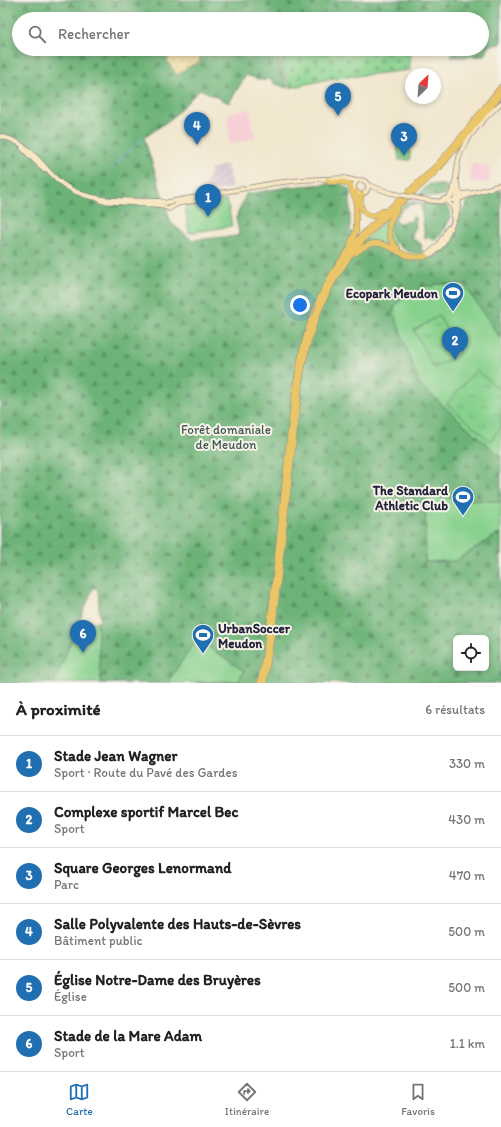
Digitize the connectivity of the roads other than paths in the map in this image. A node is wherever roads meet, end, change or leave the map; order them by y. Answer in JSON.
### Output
{"nodes":[{"id":1,"x":501,"y":87,"type":"edge"},
{"id":2,"x":501,"y":94,"type":"edge"},
{"id":3,"x":501,"y":104,"type":"edge"},
{"id":4,"x":0,"y":137,"type":"edge"},
{"id":5,"x":456,"y":177,"type":"junction"},
{"id":6,"x":342,"y":178,"type":"junction"},
{"id":7,"x":316,"y":180,"type":"junction"},
{"id":8,"x":328,"y":180,"type":"junction"},
{"id":9,"x":357,"y":182,"type":"junction"},
{"id":10,"x":368,"y":185,"type":"junction"},
{"id":11,"x":454,"y":185,"type":"junction"},
{"id":12,"x":501,"y":185,"type":"edge"},
{"id":13,"x":360,"y":191,"type":"junction"},
{"id":14,"x":382,"y":191,"type":"junction"},
{"id":15,"x":450,"y":196,"type":"junction"},
{"id":16,"x":458,"y":197,"type":"junction"},
{"id":17,"x":406,"y":199,"type":"junction"},
{"id":18,"x":444,"y":201,"type":"junction"},
{"id":19,"x":167,"y":204,"type":"junction"},
{"id":20,"x":356,"y":205,"type":"junction"},
{"id":21,"x":173,"y":207,"type":"junction"},
{"id":22,"x":388,"y":210,"type":"junction"},
{"id":23,"x":455,"y":212,"type":"junction"},
{"id":24,"x":426,"y":255,"type":"junction"},
{"id":25,"x":344,"y":260,"type":"junction"},
{"id":26,"x":260,"y":683,"type":"edge"},
{"id":27,"x":264,"y":683,"type":"edge"}],
"edges":[{"from":1,"to":22,"type":"highway"},
{"from":2,"to":17,"type":"highway"},
{"from":3,"to":5,"type":"main road"},
{"from":4,"to":19,"type":"main road"},
{"from":5,"to":11,"type":"main road"},
{"from":5,"to":16,"type":"main road"},
{"from":6,"to":8,"type":"main road"},
{"from":6,"to":9,"type":"main road"},
{"from":6,"to":13,"type":"main road"},
{"from":7,"to":8,"type":"main road"},
{"from":7,"to":19,"type":"main road"},
{"from":7,"to":21,"type":"main road"},
{"from":8,"to":20,"type":"highway"},
{"from":9,"to":10,"type":"main road"},
{"from":9,"to":13,"type":"main road"},
{"from":10,"to":13,"type":"main road"},
{"from":10,"to":14,"type":"main road"},
{"from":11,"to":15,"type":"main road"},
{"from":11,"to":16,"type":"main road"},
{"from":12,"to":16,"type":"main road"},
{"from":13,"to":14,"type":"main road"},
{"from":13,"to":20,"type":"highway"},
{"from":13,"to":22,"type":"highway"},
{"from":14,"to":18,"type":"main road","bridge":true},
{"from":15,"to":16,"type":"main road"},
{"from":15,"to":18,"type":"main road"},
{"from":16,"to":18,"type":"main road"},
{"from":16,"to":23,"type":"main road"},
{"from":16,"to":24,"type":"main road"},
{"from":17,"to":24,"type":"highway"},
{"from":17,"to":25,"type":"highway"},
{"from":18,"to":23,"type":"main road"},
{"from":19,"to":21,"type":"main road"},
{"from":19,"to":21,"type":"main road"},
{"from":20,"to":25,"type":"highway"},
{"from":22,"to":25,"type":"highway"},
{"from":23,"to":24,"type":"main road"},
{"from":24,"to":25,"type":"highway"},
{"from":25,"to":26,"type":"highway"},
{"from":25,"to":27,"type":"highway"}]}
